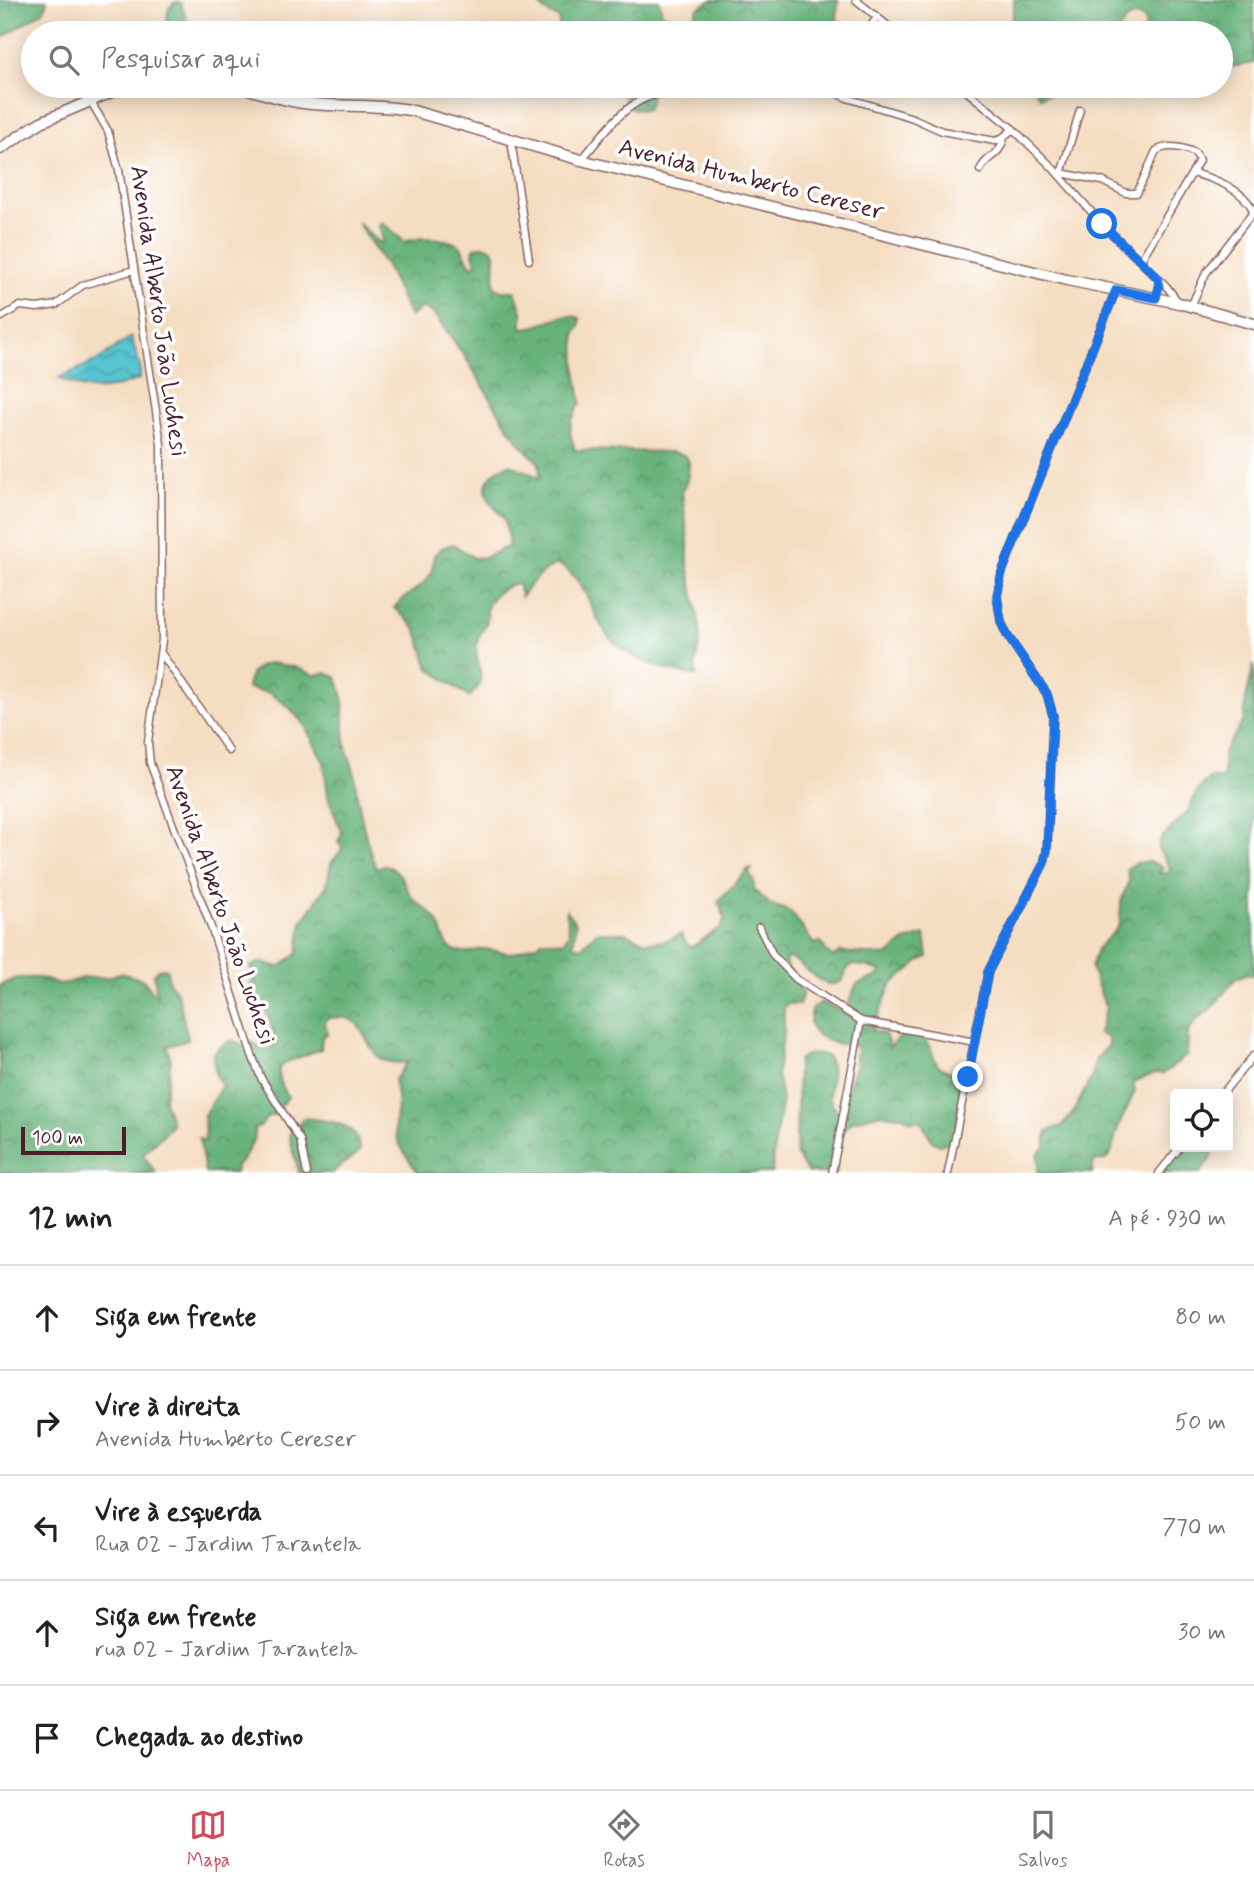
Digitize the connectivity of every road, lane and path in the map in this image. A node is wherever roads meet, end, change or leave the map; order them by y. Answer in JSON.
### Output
{"nodes":[{"id":1,"x":856,"y":0,"type":"edge"},
{"id":2,"x":877,"y":17,"type":"junction"},
{"id":3,"x":874,"y":21,"type":"edge"},
{"id":4,"x":882,"y":21,"type":"edge"},
{"id":5,"x":95,"y":98,"type":"edge"},
{"id":6,"x":279,"y":98,"type":"edge"},
{"id":7,"x":647,"y":98,"type":"edge"},
{"id":8,"x":856,"y":98,"type":"edge"},
{"id":9,"x":974,"y":98,"type":"edge"},
{"id":10,"x":90,"y":100,"type":"junction"},
{"id":11,"x":1080,"y":110,"type":"dead end"},
{"id":12,"x":1013,"y":130,"type":"junction"},
{"id":13,"x":1004,"y":138,"type":"junction"},
{"id":14,"x":511,"y":140,"type":"junction"},
{"id":15,"x":0,"y":149,"type":"edge"},
{"id":16,"x":581,"y":160,"type":"junction"},
{"id":17,"x":979,"y":170,"type":"dead end"},
{"id":18,"x":1192,"y":173,"type":"junction"},
{"id":19,"x":1061,"y":174,"type":"junction"},
{"id":20,"x":529,"y":260,"type":"dead end"},
{"id":21,"x":1140,"y":260,"type":"junction"},
{"id":22,"x":134,"y":270,"type":"junction"},
{"id":23,"x":1158,"y":278,"type":"junction"},
{"id":24,"x":1116,"y":290,"type":"junction"},
{"id":25,"x":1156,"y":298,"type":"junction"},
{"id":26,"x":1179,"y":303,"type":"junction"},
{"id":27,"x":1191,"y":306,"type":"junction"},
{"id":28,"x":0,"y":318,"type":"edge"},
{"id":29,"x":1254,"y":324,"type":"edge"},
{"id":30,"x":161,"y":653,"type":"junction"},
{"id":31,"x":229,"y":751,"type":"dead end"},
{"id":32,"x":759,"y":927,"type":"dead end"},
{"id":33,"x":861,"y":1021,"type":"junction"},
{"id":34,"x":975,"y":1042,"type":"junction"},
{"id":35,"x":1254,"y":1055,"type":"edge"},
{"id":36,"x":1226,"y":1089,"type":"edge"},
{"id":37,"x":1176,"y":1152,"type":"edge"},
{"id":38,"x":307,"y":1173,"type":"edge"},
{"id":39,"x":832,"y":1173,"type":"edge"},
{"id":40,"x":948,"y":1173,"type":"edge"},
{"id":41,"x":1159,"y":1173,"type":"edge"}],
"edges":[{"from":1,"to":2,"type":"street"},
{"from":2,"to":3,"type":"street"},
{"from":2,"to":4,"type":"street"},
{"from":5,"to":10,"type":"main road"},
{"from":6,"to":14,"type":"main road","name":"Avenida Humberto Cereser"},
{"from":7,"to":16,"type":"street"},
{"from":8,"to":13,"type":"street"},
{"from":9,"to":12,"type":"street"},
{"from":10,"to":15,"type":"main road"},
{"from":10,"to":22,"type":"street","name":"Avenida Alberto João Luchesi"},
{"from":11,"to":19,"type":"street"},
{"from":12,"to":13,"type":"street"},
{"from":12,"to":19,"type":"street"},
{"from":13,"to":17,"type":"street"},
{"from":14,"to":16,"type":"main road","name":"Avenida Humberto Cereser"},
{"from":14,"to":20,"type":"street"},
{"from":16,"to":24,"type":"main road","name":"Avenida Humberto Cereser"},
{"from":18,"to":19,"type":"street"},
{"from":18,"to":21,"type":"street"},
{"from":18,"to":27,"type":"street"},
{"from":19,"to":21,"type":"street"},
{"from":21,"to":23,"type":"street"},
{"from":22,"to":28,"type":"street"},
{"from":22,"to":30,"type":"street","name":"Avenida Alberto João Luchesi"},
{"from":23,"to":25,"type":"street"},
{"from":23,"to":26,"type":"street"},
{"from":24,"to":25,"type":"main road","name":"Avenida Humberto Cereser"},
{"from":24,"to":34,"type":"street"},
{"from":25,"to":26,"type":"main road","name":"Avenida Humberto Cereser"},
{"from":26,"to":27,"type":"main road","name":"Avenida Humberto Cereser"},
{"from":27,"to":29,"type":"main road","name":"Avenida Humberto Cereser"},
{"from":30,"to":31,"type":"street"},
{"from":30,"to":38,"type":"street","name":"Avenida Alberto João Luchesi"},
{"from":32,"to":33,"type":"street"},
{"from":33,"to":34,"type":"street"},
{"from":33,"to":39,"type":"street"},
{"from":34,"to":40,"type":"street"},
{"from":35,"to":36,"type":"street"},
{"from":37,"to":41,"type":"street"}]}
